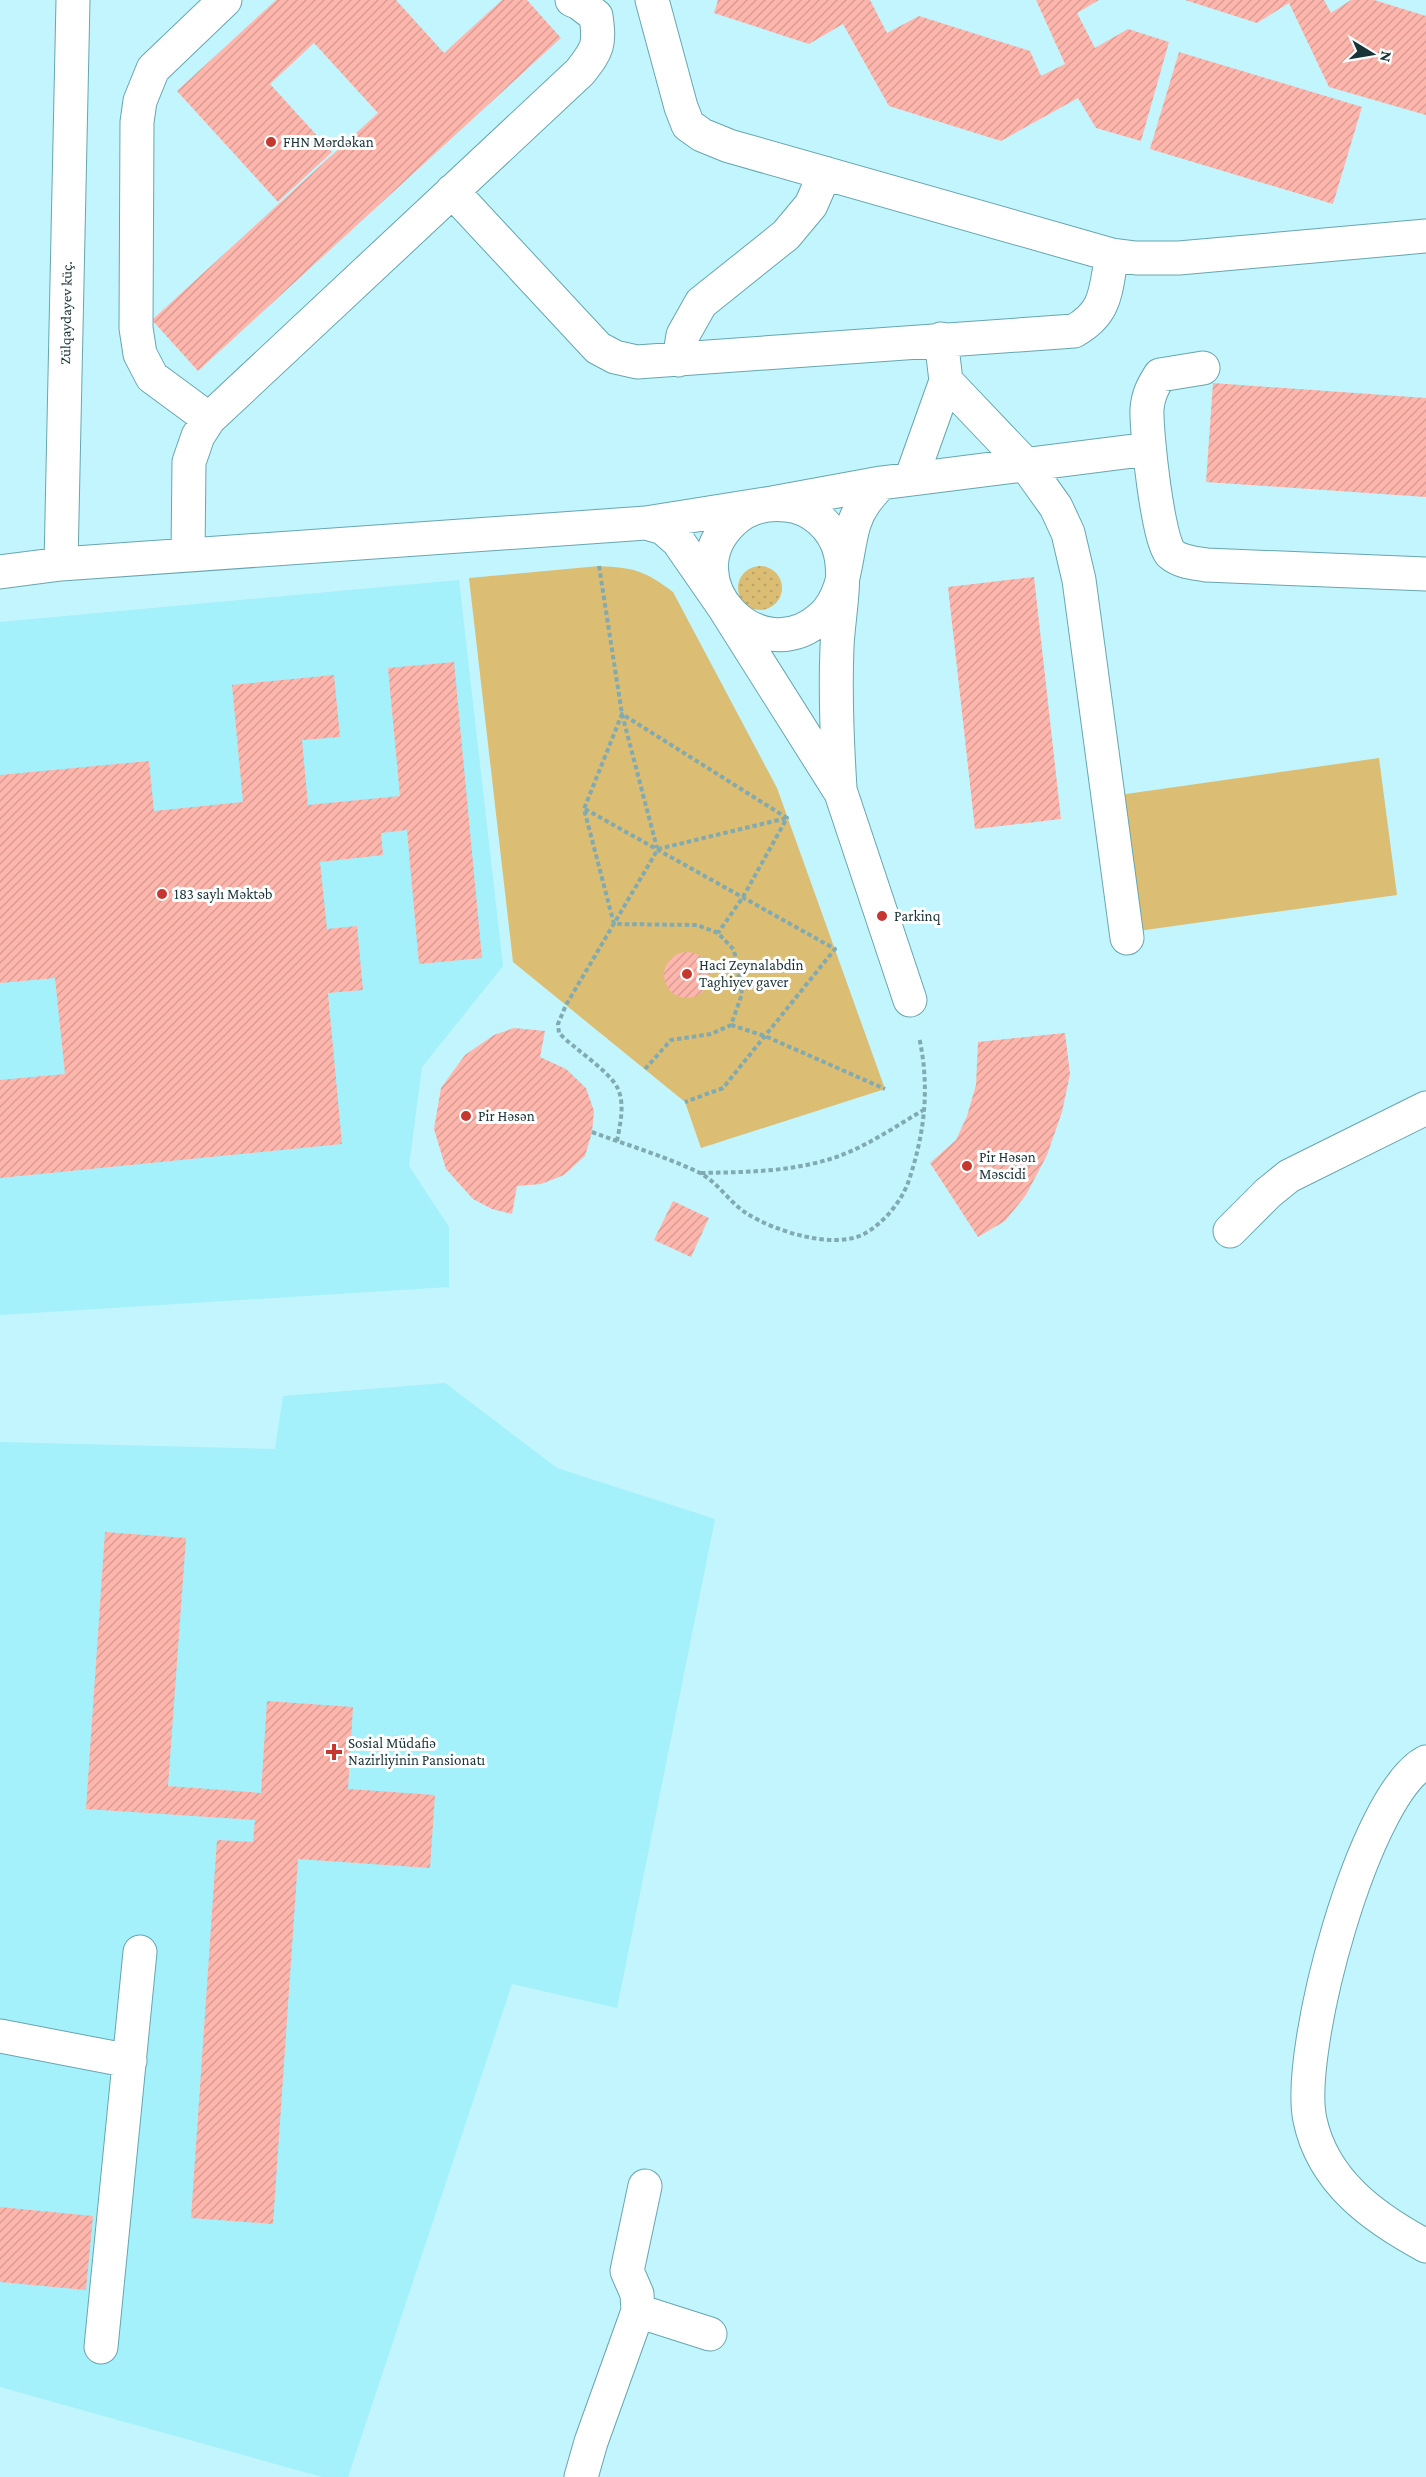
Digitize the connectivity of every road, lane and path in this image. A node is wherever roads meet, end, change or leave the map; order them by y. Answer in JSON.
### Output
{"nodes":[{"id":1,"x":73,"y":0,"type":"edge"},
{"id":2,"x":225,"y":0,"type":"edge"},
{"id":3,"x":572,"y":0,"type":"edge"},
{"id":4,"x":652,"y":0,"type":"edge"},
{"id":5,"x":825,"y":173,"type":"junction"},
{"id":6,"x":452,"y":191,"type":"junction"},
{"id":7,"x":1426,"y":236,"type":"edge"},
{"id":8,"x":1112,"y":255,"type":"junction"},
{"id":9,"x":941,"y":339,"type":"junction"},
{"id":10,"x":679,"y":360,"type":"junction"},
{"id":11,"x":1203,"y":368,"type":"dead end"},
{"id":12,"x":946,"y":381,"type":"junction"},
{"id":13,"x":209,"y":419,"type":"junction"},
{"id":14,"x":1149,"y":449,"type":"junction"},
{"id":15,"x":1026,"y":465,"type":"junction"},
{"id":16,"x":896,"y":481,"type":"junction"},
{"id":17,"x":772,"y":503,"type":"junction"},
{"id":18,"x":646,"y":523,"type":"junction"},
{"id":19,"x":188,"y":555,"type":"junction"},
{"id":20,"x":61,"y":564,"type":"junction"},
{"id":21,"x":599,"y":566,"type":"dead end"},
{"id":22,"x":0,"y":572,"type":"edge"},
{"id":23,"x":1426,"y":574,"type":"edge"},
{"id":24,"x":842,"y":576,"type":"junction"},
{"id":25,"x":723,"y":606,"type":"junction"},
{"id":26,"x":622,"y":714,"type":"junction"},
{"id":27,"x":841,"y":793,"type":"junction"},
{"id":28,"x":584,"y":809,"type":"junction"},
{"id":29,"x":787,"y":818,"type":"junction"},
{"id":30,"x":658,"y":849,"type":"junction"},
{"id":31,"x":743,"y":897,"type":"junction"},
{"id":32,"x":614,"y":924,"type":"junction"},
{"id":33,"x":718,"y":933,"type":"junction"},
{"id":34,"x":1127,"y":938,"type":"dead end"},
{"id":35,"x":910,"y":1000,"type":"joint"},
{"id":36,"x":731,"y":1025,"type":"junction"},
{"id":37,"x":765,"y":1036,"type":"junction"},
{"id":38,"x":645,"y":1069,"type":"dead end"},
{"id":39,"x":885,"y":1089,"type":"dead end"},
{"id":40,"x":685,"y":1102,"type":"dead end"},
{"id":41,"x":1426,"y":1108,"type":"edge"},
{"id":42,"x":926,"y":1109,"type":"junction"},
{"id":43,"x":592,"y":1132,"type":"dead end"},
{"id":44,"x":617,"y":1141,"type":"junction"},
{"id":45,"x":701,"y":1173,"type":"junction"},
{"id":46,"x":1230,"y":1231,"type":"dead end"},
{"id":47,"x":1426,"y":1762,"type":"edge"},
{"id":48,"x":140,"y":1952,"type":"dead end"},
{"id":49,"x":0,"y":2036,"type":"edge"},
{"id":50,"x":130,"y":2061,"type":"junction"},
{"id":51,"x":645,"y":2186,"type":"dead end"},
{"id":52,"x":1426,"y":2246,"type":"edge"},
{"id":53,"x":638,"y":2311,"type":"junction"},
{"id":54,"x":710,"y":2334,"type":"dead end"},
{"id":55,"x":101,"y":2347,"type":"dead end"},
{"id":56,"x":581,"y":2477,"type":"edge"}],
"edges":[{"from":1,"to":20,"type":"street","name":"Zülqaydayev küç."},
{"from":2,"to":13,"type":"street"},
{"from":3,"to":6,"type":"street"},
{"from":4,"to":5,"type":"street"},
{"from":5,"to":8,"type":"street"},
{"from":5,"to":10,"type":"street"},
{"from":6,"to":10,"type":"street"},
{"from":6,"to":13,"type":"street"},
{"from":7,"to":8,"type":"street"},
{"from":8,"to":9,"type":"street"},
{"from":9,"to":10,"type":"street"},
{"from":9,"to":12,"type":"street"},
{"from":11,"to":14,"type":"street"},
{"from":12,"to":15,"type":"street"},
{"from":12,"to":16,"type":"street"},
{"from":13,"to":19,"type":"street"},
{"from":14,"to":15,"type":"street"},
{"from":14,"to":23,"type":"street"},
{"from":15,"to":16,"type":"street"},
{"from":15,"to":34,"type":"street"},
{"from":16,"to":17,"type":"street"},
{"from":16,"to":24,"type":"street"},
{"from":17,"to":18,"type":"street"},
{"from":17,"to":24,"type":"street"},
{"from":17,"to":25,"type":"street"},
{"from":18,"to":19,"type":"street"},
{"from":18,"to":25,"type":"street"},
{"from":19,"to":20,"type":"street"},
{"from":20,"to":22,"type":"street"},
{"from":21,"to":26,"type":"path"},
{"from":24,"to":25,"type":"street"},
{"from":24,"to":27,"type":"street"},
{"from":25,"to":27,"type":"street"},
{"from":26,"to":28,"type":"path"},
{"from":26,"to":29,"type":"path"},
{"from":26,"to":30,"type":"path"},
{"from":27,"to":35,"type":"street"},
{"from":28,"to":30,"type":"path"},
{"from":28,"to":32,"type":"path"},
{"from":29,"to":30,"type":"path"},
{"from":29,"to":31,"type":"path"},
{"from":30,"to":31,"type":"path"},
{"from":30,"to":32,"type":"path"},
{"from":31,"to":33,"type":"path"},
{"from":31,"to":37,"type":"path"},
{"from":32,"to":33,"type":"path"},
{"from":32,"to":44,"type":"path"},
{"from":33,"to":36,"type":"path"},
{"from":35,"to":42,"type":"path"},
{"from":36,"to":37,"type":"path"},
{"from":36,"to":38,"type":"path"},
{"from":37,"to":39,"type":"path"},
{"from":37,"to":40,"type":"path"},
{"from":41,"to":46,"type":"street"},
{"from":42,"to":45,"type":"path"},
{"from":42,"to":45,"type":"path"},
{"from":43,"to":44,"type":"path"},
{"from":44,"to":45,"type":"path"},
{"from":47,"to":52,"type":"street"},
{"from":48,"to":50,"type":"street"},
{"from":49,"to":50,"type":"street"},
{"from":50,"to":55,"type":"street"},
{"from":51,"to":53,"type":"street"},
{"from":53,"to":54,"type":"street"},
{"from":53,"to":56,"type":"street"}]}
